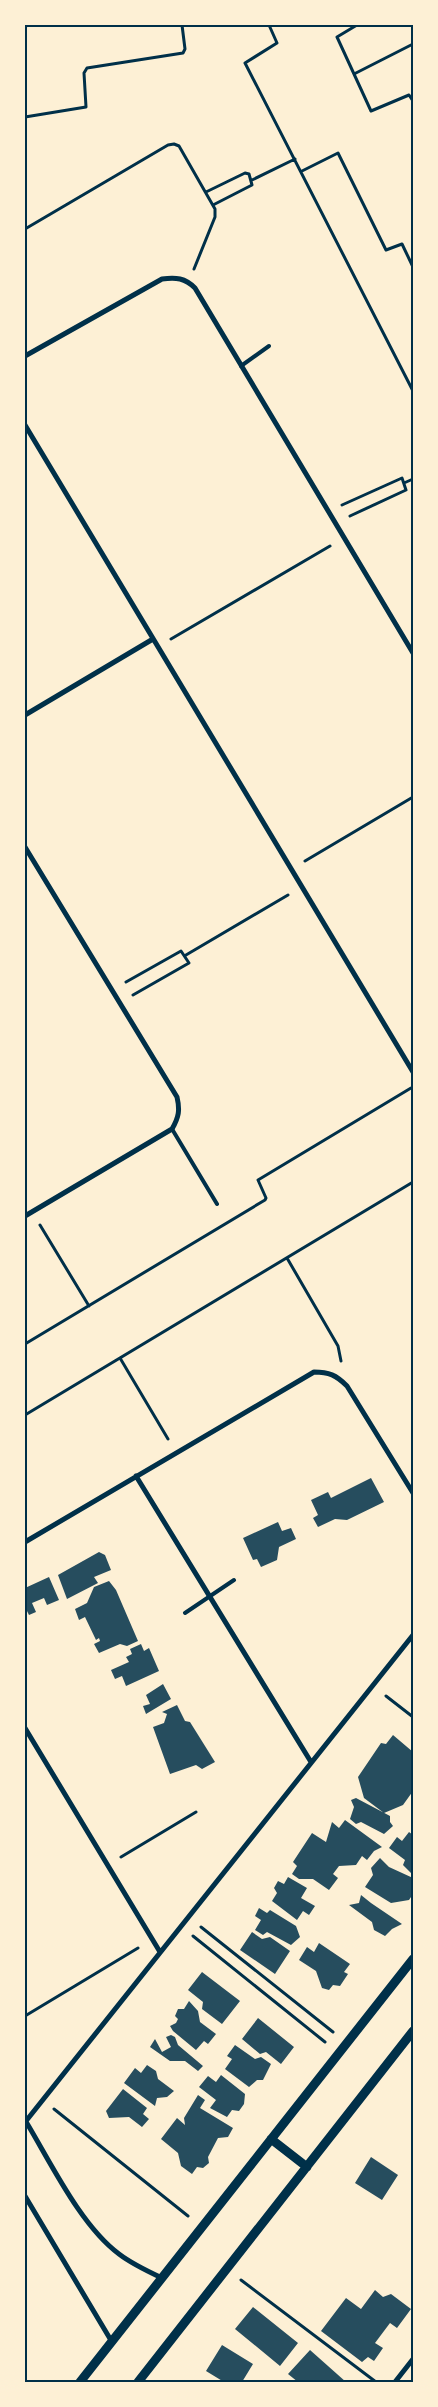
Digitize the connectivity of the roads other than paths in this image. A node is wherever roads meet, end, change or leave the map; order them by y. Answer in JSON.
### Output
{"nodes":[{"id":1,"x":269,"y":346,"type":"dead end"},
{"id":2,"x":25,"y":356,"type":"edge"},
{"id":3,"x":241,"y":366,"type":"junction"},
{"id":4,"x":25,"y":425,"type":"edge"},
{"id":5,"x":153,"y":639,"type":"junction"},
{"id":6,"x":413,"y":653,"type":"edge"},
{"id":7,"x":25,"y":715,"type":"edge"},
{"id":8,"x":25,"y":847,"type":"edge"},
{"id":9,"x":413,"y":1072,"type":"edge"},
{"id":10,"x":172,"y":1129,"type":"junction"},
{"id":11,"x":217,"y":1204,"type":"dead end"},
{"id":12,"x":25,"y":1216,"type":"edge"},
{"id":13,"x":136,"y":1476,"type":"junction"},
{"id":14,"x":413,"y":1493,"type":"edge"},
{"id":15,"x":25,"y":1542,"type":"edge"},
{"id":16,"x":234,"y":1580,"type":"dead end"},
{"id":17,"x":210,"y":1597,"type":"junction"},
{"id":18,"x":185,"y":1613,"type":"dead end"},
{"id":19,"x":413,"y":1635,"type":"edge"},
{"id":20,"x":25,"y":1728,"type":"edge"},
{"id":21,"x":311,"y":1762,"type":"junction"},
{"id":22,"x":160,"y":1952,"type":"junction"},
{"id":23,"x":413,"y":1960,"type":"edge"},
{"id":24,"x":413,"y":2031,"type":"edge"},
{"id":25,"x":26,"y":2120,"type":"edge"},
{"id":26,"x":271,"y":2139,"type":"junction"},
{"id":27,"x":307,"y":2167,"type":"junction"},
{"id":28,"x":25,"y":2196,"type":"edge"},
{"id":29,"x":162,"y":2278,"type":"junction"},
{"id":30,"x":112,"y":2342,"type":"junction"},
{"id":31,"x":413,"y":2359,"type":"edge"},
{"id":32,"x":80,"y":2382,"type":"edge"},
{"id":33,"x":138,"y":2382,"type":"edge"},
{"id":34,"x":395,"y":2382,"type":"edge"}],
"edges":[{"from":1,"to":3,"type":"lane"},
{"from":2,"to":3,"type":"street"},
{"from":3,"to":6,"type":"street"},
{"from":4,"to":5,"type":"street"},
{"from":5,"to":7,"type":"street"},
{"from":5,"to":9,"type":"street"},
{"from":8,"to":10,"type":"street"},
{"from":10,"to":11,"type":"lane"},
{"from":10,"to":12,"type":"street"},
{"from":13,"to":14,"type":"street"},
{"from":13,"to":15,"type":"street"},
{"from":13,"to":17,"type":"street"},
{"from":16,"to":17,"type":"lane"},
{"from":17,"to":18,"type":"lane"},
{"from":17,"to":21,"type":"street"},
{"from":19,"to":21,"type":"street"},
{"from":20,"to":22,"type":"street"},
{"from":21,"to":22,"type":"street"},
{"from":22,"to":25,"type":"street"},
{"from":23,"to":26,"type":"street"},
{"from":24,"to":27,"type":"street"},
{"from":25,"to":29,"type":"street"},
{"from":26,"to":27,"type":"street"},
{"from":26,"to":29,"type":"street"},
{"from":27,"to":33,"type":"street"},
{"from":28,"to":30,"type":"street"},
{"from":29,"to":30,"type":"street"},
{"from":30,"to":32,"type":"street"},
{"from":31,"to":34,"type":"street"}]}
